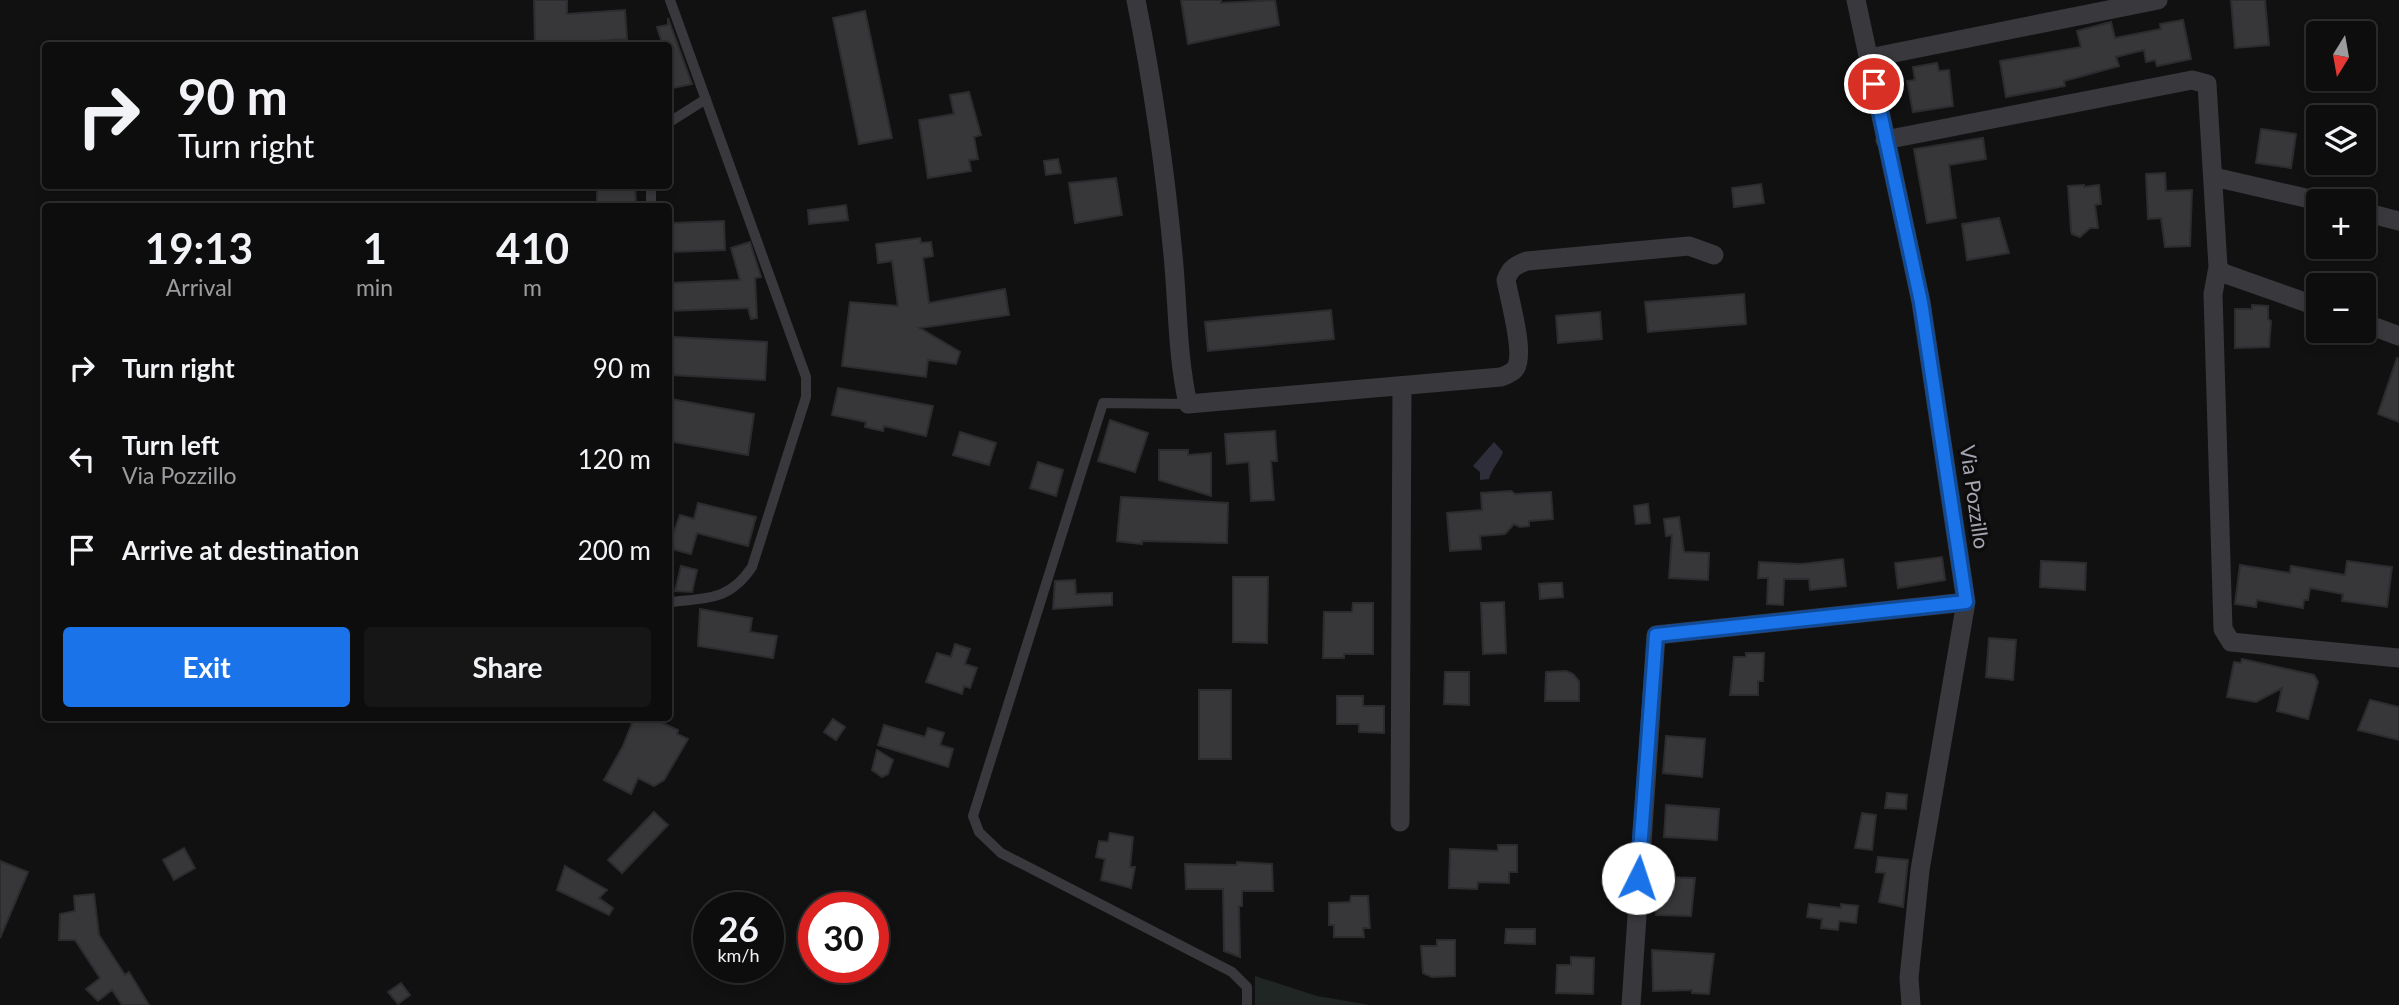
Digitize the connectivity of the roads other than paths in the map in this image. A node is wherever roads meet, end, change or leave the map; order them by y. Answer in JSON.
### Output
{"nodes":[{"id":1,"x":670,"y":0,"type":"edge"},
{"id":2,"x":1136,"y":0,"type":"edge"},
{"id":3,"x":1856,"y":0,"type":"edge"},
{"id":4,"x":2158,"y":0,"type":"edge"},
{"id":5,"x":1869,"y":58,"type":"junction"},
{"id":6,"x":706,"y":99,"type":"junction"},
{"id":7,"x":672,"y":120,"type":"edge"},
{"id":8,"x":1885,"y":139,"type":"junction"},
{"id":9,"x":2214,"y":177,"type":"junction"},
{"id":10,"x":2306,"y":198,"type":"edge"},
{"id":11,"x":2376,"y":215,"type":"edge"},
{"id":12,"x":2399,"y":221,"type":"edge"},
{"id":13,"x":1714,"y":255,"type":"dead end"},
{"id":14,"x":2218,"y":267,"type":"junction"},
{"id":15,"x":2306,"y":302,"type":"edge"},
{"id":16,"x":2376,"y":327,"type":"edge"},
{"id":17,"x":2399,"y":336,"type":"edge"},
{"id":18,"x":1402,"y":387,"type":"junction"},
{"id":19,"x":1188,"y":404,"type":"junction"},
{"id":20,"x":672,"y":602,"type":"edge"},
{"id":21,"x":1966,"y":602,"type":"junction"},
{"id":22,"x":2399,"y":658,"type":"edge"},
{"id":23,"x":1400,"y":822,"type":"dead end"},
{"id":24,"x":1247,"y":1005,"type":"edge"},
{"id":25,"x":1631,"y":1005,"type":"edge"},
{"id":26,"x":1911,"y":1005,"type":"edge"}],
"edges":[{"from":1,"to":6,"type":"lane"},
{"from":2,"to":19,"type":"street"},
{"from":3,"to":5,"type":"street","name":"Via Pozzillo"},
{"from":4,"to":5,"type":"street"},
{"from":5,"to":8,"type":"street","name":"Via Pozzillo"},
{"from":6,"to":7,"type":"lane"},
{"from":6,"to":20,"type":"lane"},
{"from":8,"to":9,"type":"street"},
{"from":8,"to":21,"type":"street","name":"Via Pozzillo"},
{"from":9,"to":10,"type":"street"},
{"from":9,"to":14,"type":"street"},
{"from":11,"to":12,"type":"street"},
{"from":13,"to":18,"type":"street"},
{"from":14,"to":15,"type":"street"},
{"from":14,"to":22,"type":"street"},
{"from":16,"to":17,"type":"street"},
{"from":18,"to":19,"type":"street"},
{"from":18,"to":23,"type":"street"},
{"from":19,"to":24,"type":"lane"},
{"from":21,"to":25,"type":"street"},
{"from":21,"to":26,"type":"street","name":"Via Pozzillo"}]}
